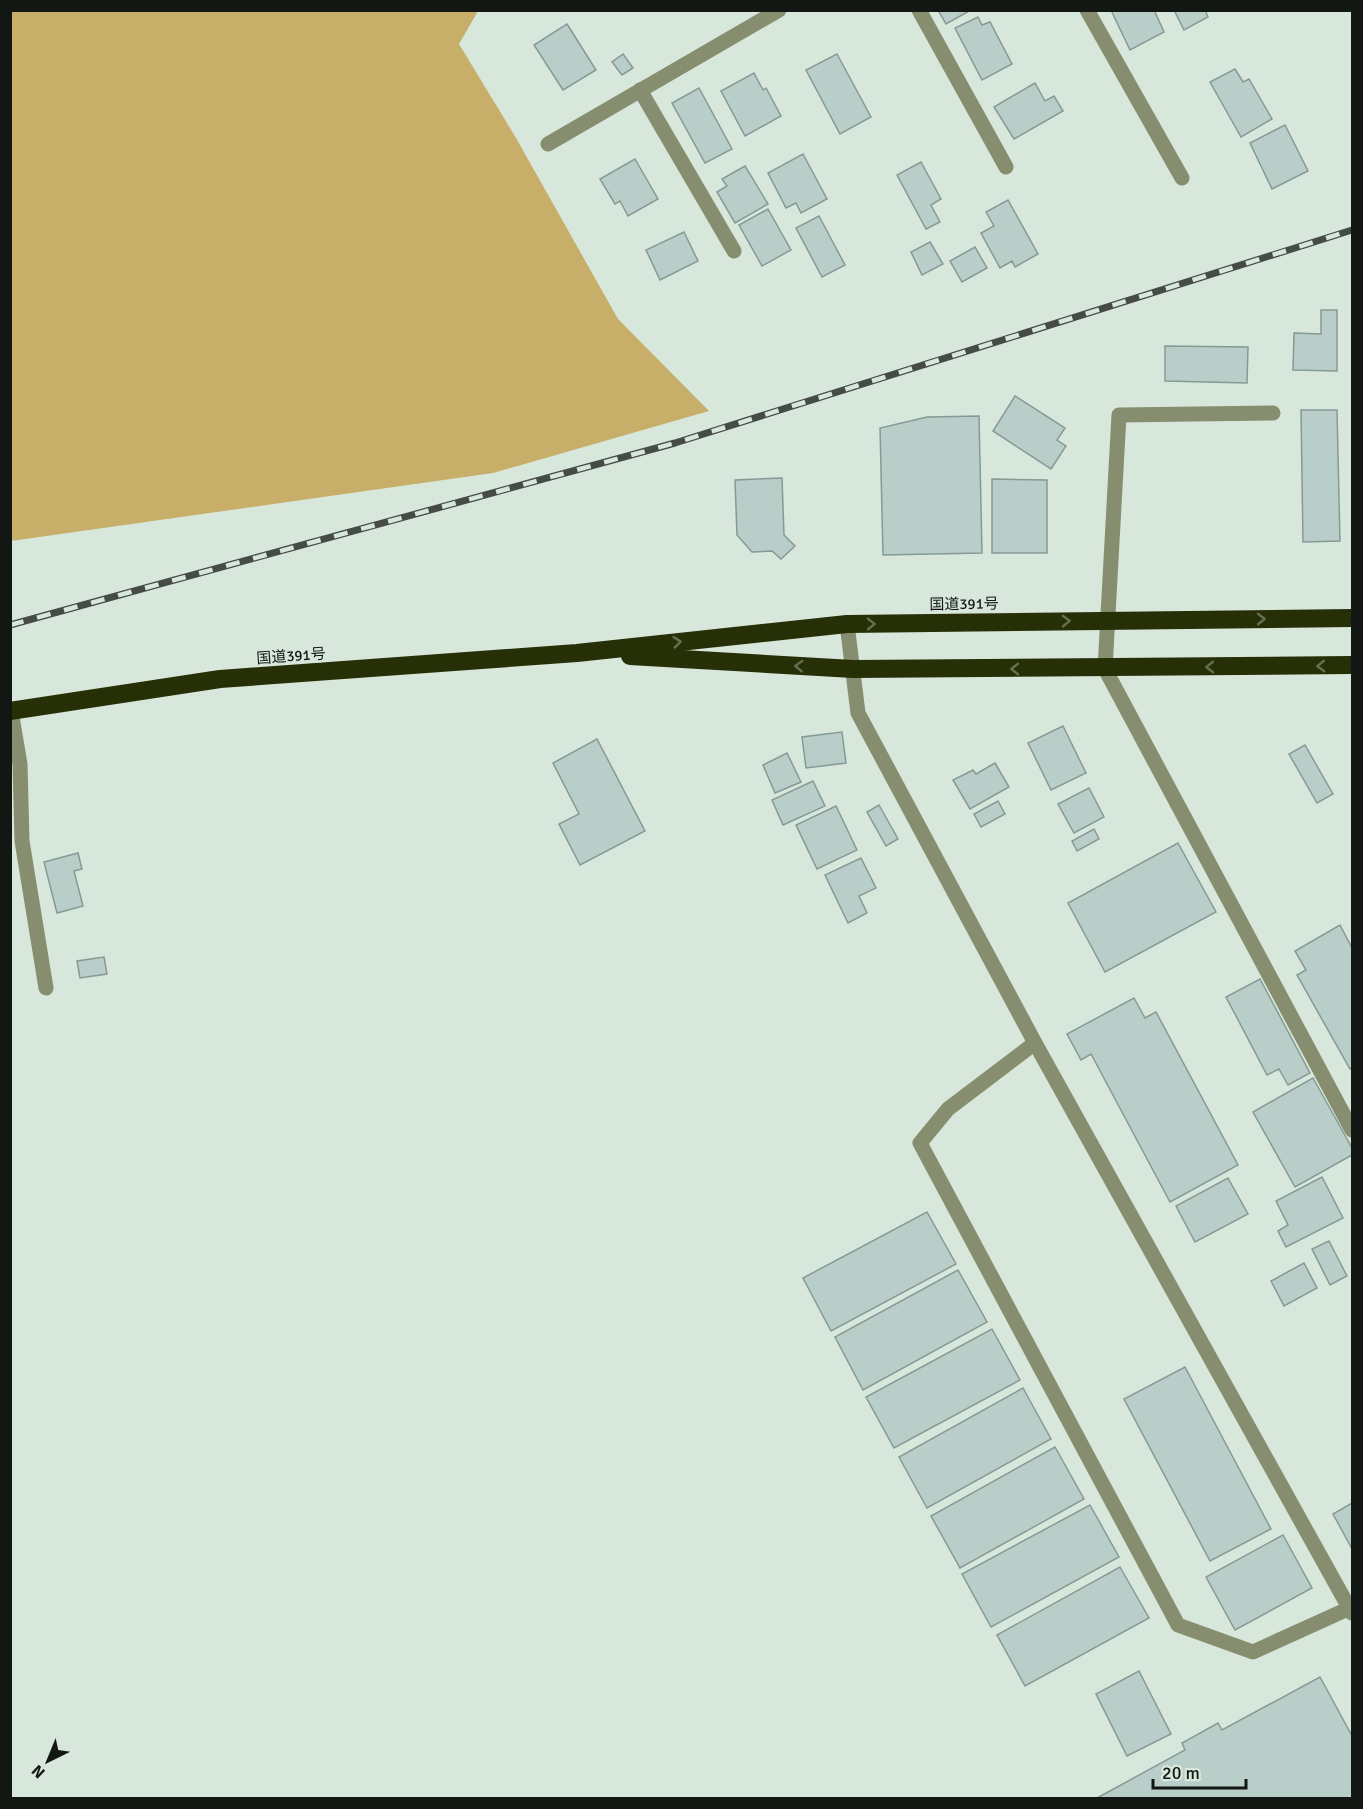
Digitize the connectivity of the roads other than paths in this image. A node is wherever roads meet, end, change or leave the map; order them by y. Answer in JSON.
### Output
{"nodes":[{"id":1,"x":779,"y":10,"type":"edge"},
{"id":2,"x":918,"y":10,"type":"edge"},
{"id":3,"x":1087,"y":10,"type":"edge"},
{"id":4,"x":640,"y":90,"type":"junction"},
{"id":5,"x":548,"y":144,"type":"dead end"},
{"id":6,"x":1006,"y":167,"type":"dead end"},
{"id":7,"x":1182,"y":178,"type":"dead end"},
{"id":8,"x":735,"y":251,"type":"dead end"},
{"id":9,"x":1273,"y":413,"type":"dead end"},
{"id":10,"x":1353,"y":618,"type":"edge"},
{"id":11,"x":1108,"y":621,"type":"junction"},
{"id":12,"x":847,"y":624,"type":"junction"},
{"id":13,"x":577,"y":653,"type":"junction"},
{"id":14,"x":1353,"y":665,"type":"edge"},
{"id":15,"x":853,"y":669,"type":"junction"},
{"id":16,"x":1105,"y":669,"type":"junction"},
{"id":17,"x":11,"y":711,"type":"edge"},
{"id":18,"x":46,"y":988,"type":"dead end"},
{"id":19,"x":1035,"y":1043,"type":"junction"},
{"id":20,"x":1353,"y":1130,"type":"edge"},
{"id":21,"x":1351,"y":1610,"type":"edge"}],
"edges":[{"from":1,"to":4,"type":"street"},
{"from":2,"to":6,"type":"street"},
{"from":3,"to":7,"type":"street"},
{"from":4,"to":5,"type":"street"},
{"from":4,"to":8,"type":"street"},
{"from":9,"to":11,"type":"street"},
{"from":11,"to":10,"type":"highway","name":"国道391号","one_way":true},
{"from":12,"to":11,"type":"highway","name":"国道391号","one_way":true},
{"from":11,"to":16,"type":"street"},
{"from":13,"to":12,"type":"highway","name":"国道391号","one_way":true},
{"from":12,"to":15,"type":"street"},
{"from":15,"to":13,"type":"highway","name":"国道391号","one_way":true},
{"from":13,"to":17,"type":"highway","name":"国道391号"},
{"from":14,"to":16,"type":"highway","name":"国道391号","one_way":true},
{"from":16,"to":15,"type":"highway","name":"国道391号","one_way":true},
{"from":15,"to":19,"type":"street"},
{"from":16,"to":20,"type":"street"},
{"from":17,"to":18,"type":"street"},
{"from":19,"to":21,"type":"street"},
{"from":19,"to":21,"type":"street"}]}
